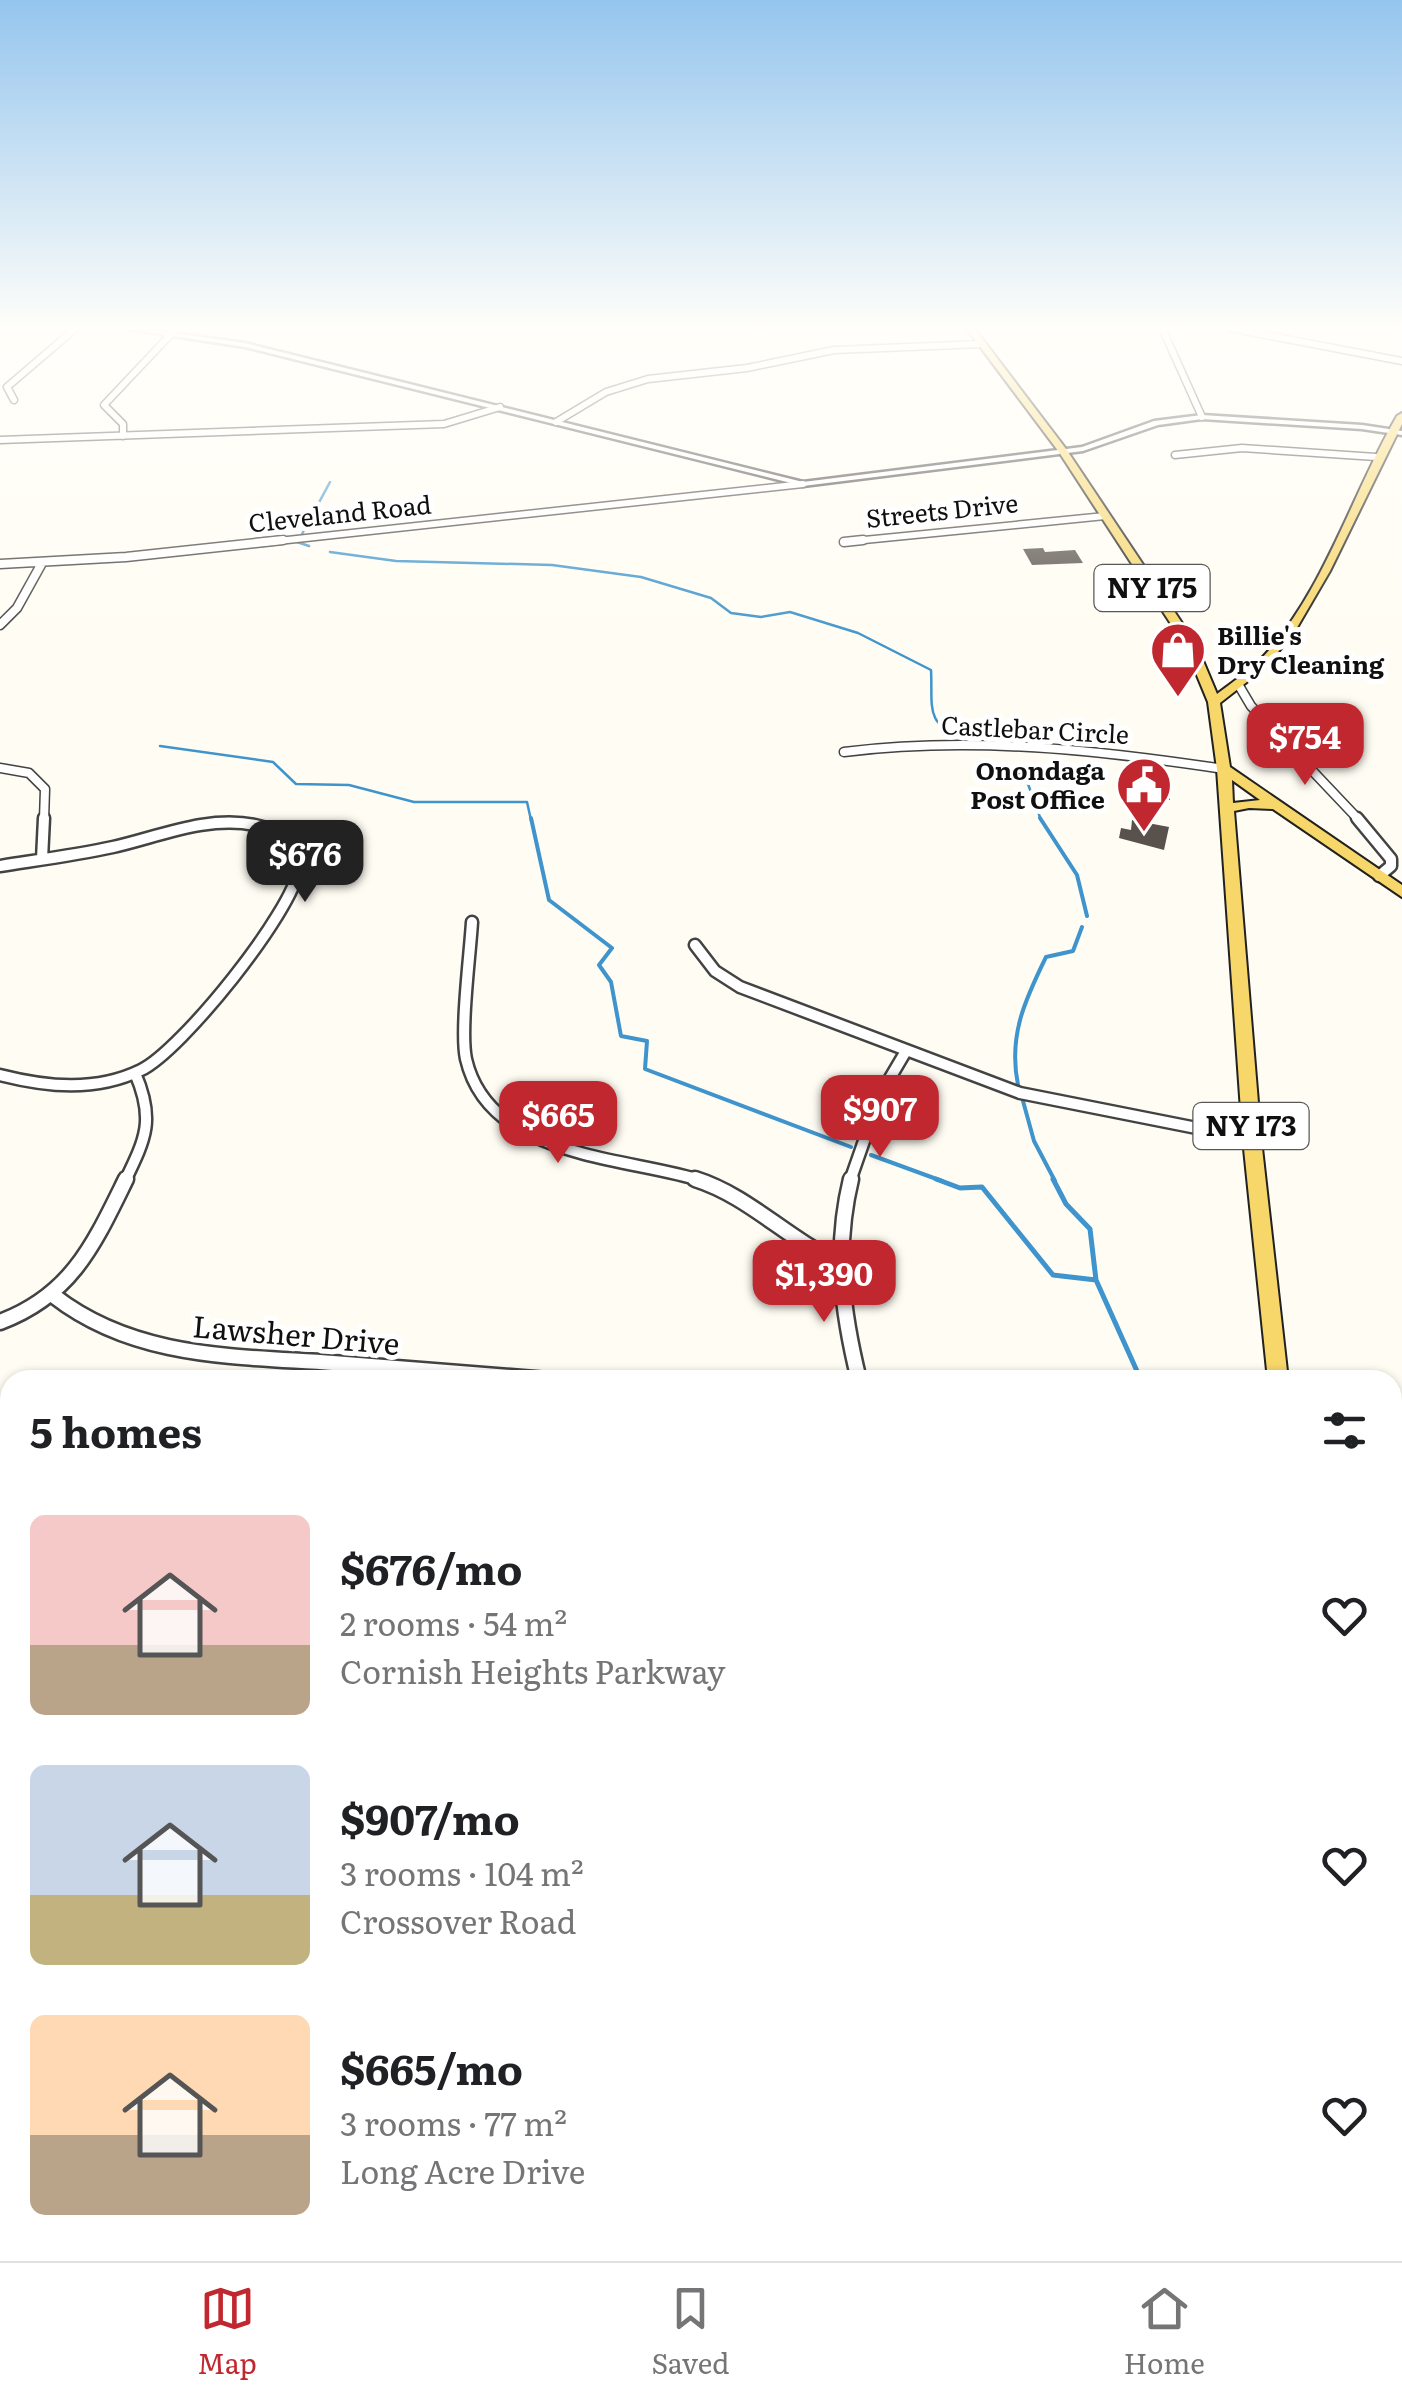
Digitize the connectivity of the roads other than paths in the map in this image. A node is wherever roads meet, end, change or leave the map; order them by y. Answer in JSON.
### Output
{"nodes":[{"id":1,"x":190,"y":434,"type":"edge"},
{"id":2,"x":602,"y":434,"type":"edge"},
{"id":3,"x":1050,"y":434,"type":"edge"},
{"id":4,"x":1132,"y":434,"type":"edge"},
{"id":5,"x":1396,"y":434,"type":"edge"},
{"id":6,"x":123,"y":436,"type":"joint"},
{"id":7,"x":0,"y":440,"type":"edge"},
{"id":8,"x":1063,"y":451,"type":"junction"},
{"id":9,"x":1174,"y":455,"type":"dead end"},
{"id":10,"x":1376,"y":457,"type":"junction"},
{"id":11,"x":804,"y":484,"type":"junction"},
{"id":12,"x":1105,"y":516,"type":"junction"},
{"id":13,"x":844,"y":542,"type":"dead end"},
{"id":14,"x":42,"y":563,"type":"junction"},
{"id":15,"x":0,"y":564,"type":"edge"},
{"id":16,"x":0,"y":625,"type":"edge"},
{"id":17,"x":1203,"y":670,"type":"junction"},
{"id":18,"x":1241,"y":682,"type":"junction"},
{"id":19,"x":1214,"y":702,"type":"junction"},
{"id":20,"x":844,"y":752,"type":"dead end"},
{"id":21,"x":0,"y":768,"type":"edge"},
{"id":22,"x":1224,"y":768,"type":"junction"},
{"id":23,"x":1278,"y":805,"type":"junction"},
{"id":24,"x":1225,"y":810,"type":"junction"},
{"id":25,"x":42,"y":859,"type":"junction"},
{"id":26,"x":0,"y":866,"type":"edge"},
{"id":27,"x":1380,"y":876,"type":"junction"},
{"id":28,"x":1402,"y":892,"type":"edge"},
{"id":29,"x":472,"y":922,"type":"dead end"},
{"id":30,"x":695,"y":945,"type":"dead end"},
{"id":31,"x":906,"y":1051,"type":"junction"},
{"id":32,"x":135,"y":1073,"type":"junction"},
{"id":33,"x":0,"y":1075,"type":"edge"},
{"id":34,"x":1252,"y":1140,"type":"junction"},
{"id":35,"x":838,"y":1262,"type":"junction"},
{"id":36,"x":54,"y":1296,"type":"junction"},
{"id":37,"x":0,"y":1322,"type":"edge"},
{"id":38,"x":331,"y":1370,"type":"edge"},
{"id":39,"x":856,"y":1370,"type":"edge"},
{"id":40,"x":1277,"y":1370,"type":"edge"}],
"edges":[{"from":1,"to":6,"type":"street"},
{"from":2,"to":11,"type":"street"},
{"from":3,"to":8,"type":"main road","number":"NY 175"},
{"from":4,"to":8,"type":"street"},
{"from":5,"to":10,"type":"main road"},
{"from":6,"to":7,"type":"street"},
{"from":8,"to":11,"type":"street"},
{"from":8,"to":12,"type":"main road","number":"NY 175"},
{"from":9,"to":10,"type":"street"},
{"from":10,"to":18,"type":"main road"},
{"from":11,"to":14,"type":"street","name":"Cleveland Road"},
{"from":12,"to":13,"type":"street","name":"Streets Drive"},
{"from":12,"to":17,"type":"main road","number":"NY 175"},
{"from":14,"to":15,"type":"street","name":"Cleveland Road"},
{"from":14,"to":16,"type":"street"},
{"from":17,"to":18,"type":"main road"},
{"from":17,"to":19,"type":"main road","number":"NY 175"},
{"from":18,"to":19,"type":"main road"},
{"from":18,"to":27,"type":"street"},
{"from":19,"to":22,"type":"main road","number":"NY 173"},
{"from":20,"to":22,"type":"street","name":"Castlebar Circle"},
{"from":21,"to":25,"type":"street"},
{"from":22,"to":23,"type":"main road"},
{"from":22,"to":24,"type":"main road","number":"NY 173"},
{"from":23,"to":24,"type":"main road"},
{"from":23,"to":27,"type":"main road"},
{"from":24,"to":34,"type":"main road","number":"NY 173"},
{"from":25,"to":26,"type":"street"},
{"from":25,"to":32,"type":"street"},
{"from":27,"to":28,"type":"main road"},
{"from":29,"to":35,"type":"street"},
{"from":30,"to":31,"type":"street"},
{"from":31,"to":34,"type":"street"},
{"from":31,"to":35,"type":"street"},
{"from":32,"to":33,"type":"street"},
{"from":32,"to":36,"type":"street"},
{"from":34,"to":40,"type":"main road","number":"NY 173"},
{"from":35,"to":39,"type":"street"},
{"from":36,"to":37,"type":"street"},
{"from":36,"to":38,"type":"street","name":"Lawsher Drive"}]}
